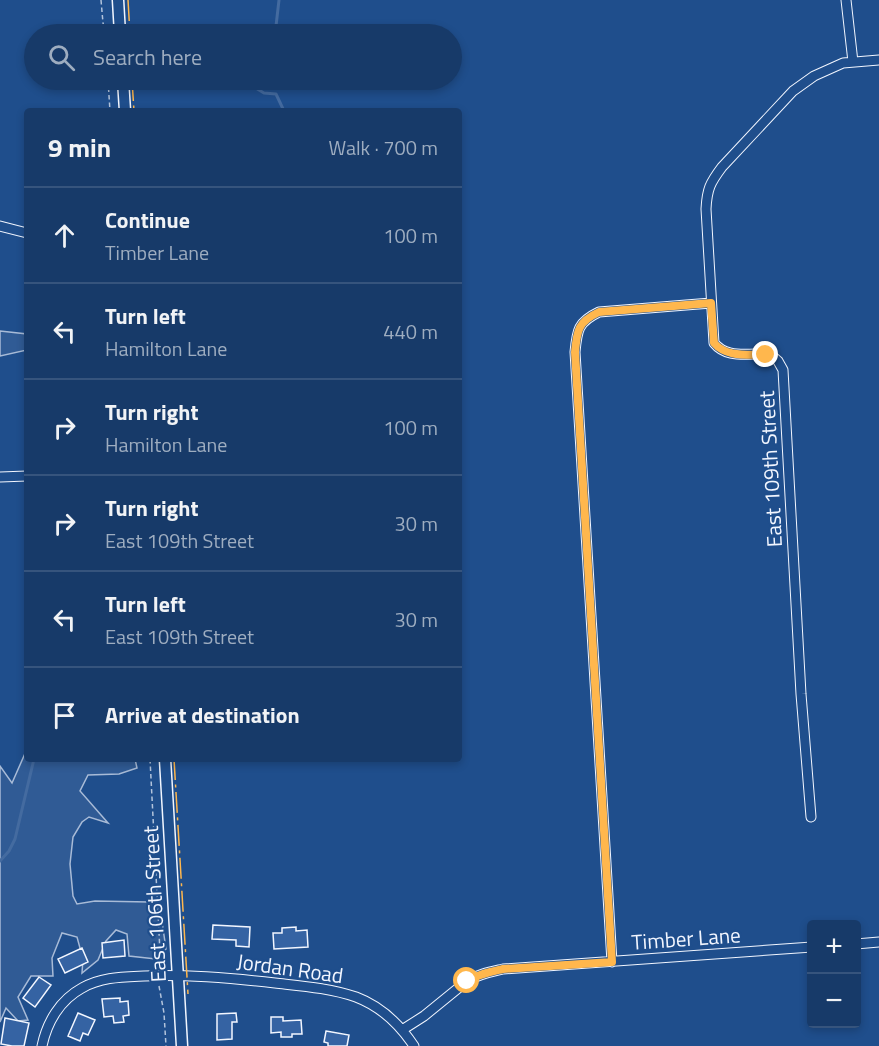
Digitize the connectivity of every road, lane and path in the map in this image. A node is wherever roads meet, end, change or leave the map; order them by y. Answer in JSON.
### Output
{"nodes":[{"id":1,"x":101,"y":0,"type":"edge"},
{"id":2,"x":118,"y":0,"type":"edge"},
{"id":3,"x":846,"y":0,"type":"edge"},
{"id":4,"x":105,"y":24,"type":"edge"},
{"id":5,"x":119,"y":24,"type":"edge"},
{"id":6,"x":879,"y":60,"type":"edge"},
{"id":7,"x":853,"y":62,"type":"junction"},
{"id":8,"x":109,"y":90,"type":"edge"},
{"id":9,"x":124,"y":90,"type":"edge"},
{"id":10,"x":110,"y":108,"type":"edge"},
{"id":11,"x":125,"y":108,"type":"edge"},
{"id":12,"x":0,"y":226,"type":"edge"},
{"id":13,"x":24,"y":232,"type":"edge"},
{"id":14,"x":711,"y":303,"type":"junction"},
{"id":15,"x":24,"y":476,"type":"edge"},
{"id":16,"x":0,"y":477,"type":"edge"},
{"id":17,"x":150,"y":762,"type":"edge"},
{"id":18,"x":165,"y":762,"type":"edge"},
{"id":19,"x":811,"y":817,"type":"dead end"},
{"id":20,"x":879,"y":942,"type":"edge"},
{"id":21,"x":861,"y":944,"type":"edge"},
{"id":22,"x":807,"y":947,"type":"edge"},
{"id":23,"x":612,"y":962,"type":"junction"},
{"id":24,"x":157,"y":975,"type":"junction"},
{"id":25,"x":178,"y":975,"type":"junction"},
{"id":26,"x":402,"y":1030,"type":"junction"},
{"id":27,"x":42,"y":1046,"type":"edge"},
{"id":28,"x":166,"y":1046,"type":"edge"},
{"id":29,"x":182,"y":1046,"type":"edge"},
{"id":30,"x":414,"y":1046,"type":"edge"}],
"edges":[{"from":1,"to":4,"type":"path"},
{"from":2,"to":5,"type":"street"},
{"from":3,"to":7,"type":"street"},
{"from":6,"to":7,"type":"street","name":"East 109th Street"},
{"from":7,"to":14,"type":"street","name":"East 109th Street"},
{"from":8,"to":10,"type":"path"},
{"from":9,"to":11,"type":"street"},
{"from":12,"to":13,"type":"street"},
{"from":14,"to":19,"type":"street","name":"East 109th Street"},
{"from":14,"to":23,"type":"street"},
{"from":15,"to":16,"type":"street"},
{"from":17,"to":24,"type":"path"},
{"from":18,"to":25,"type":"street","name":"East 106th Street"},
{"from":20,"to":21,"type":"street"},
{"from":22,"to":23,"type":"street","name":"Timber Lane"},
{"from":23,"to":26,"type":"street","name":"Timber Lane"},
{"from":24,"to":25,"type":"street","name":"Jordan Road"},
{"from":24,"to":27,"type":"street","name":"Jordan Road"},
{"from":24,"to":28,"type":"path"},
{"from":25,"to":26,"type":"street","name":"Jordan Road"},
{"from":25,"to":29,"type":"street","name":"East 106th Street"},
{"from":26,"to":30,"type":"street","name":"Jordan Road"}]}
